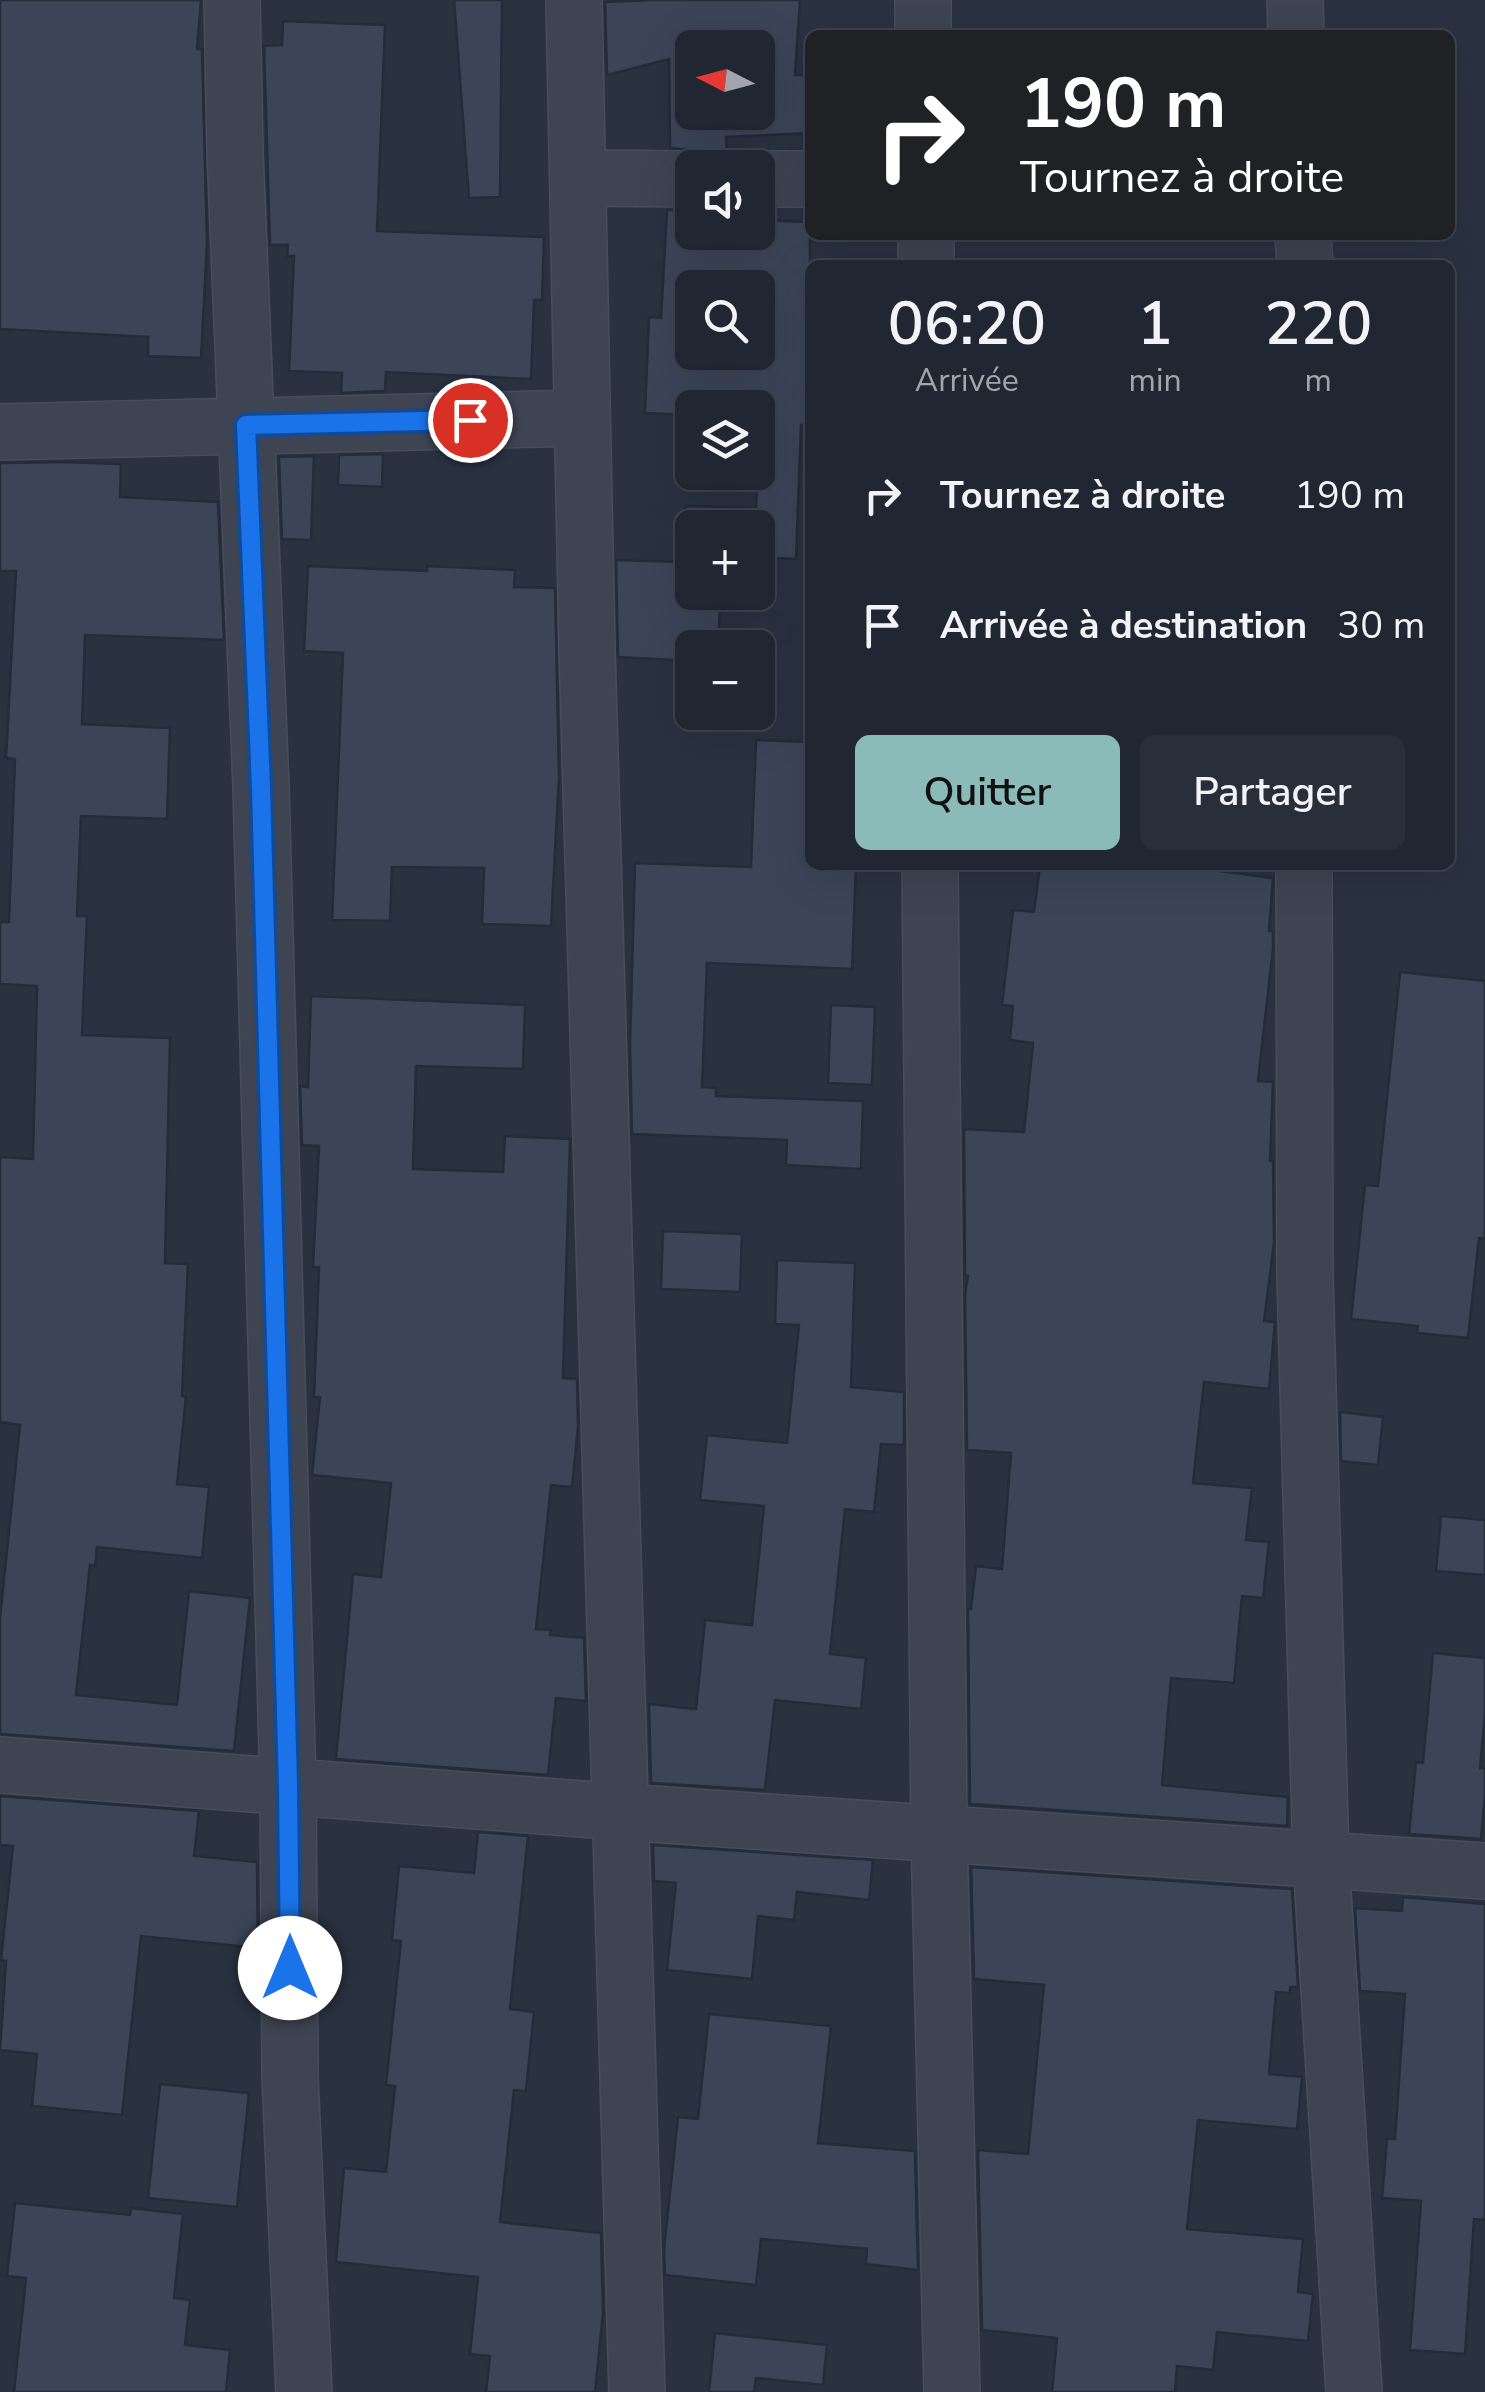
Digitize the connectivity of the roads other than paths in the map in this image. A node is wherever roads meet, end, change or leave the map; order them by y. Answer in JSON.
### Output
{"nodes":[{"id":1,"x":232,"y":0,"type":"edge"},
{"id":2,"x":574,"y":0,"type":"edge"},
{"id":3,"x":922,"y":0,"type":"edge"},
{"id":4,"x":1295,"y":0,"type":"edge"},
{"id":5,"x":923,"y":30,"type":"edge"},
{"id":6,"x":1296,"y":30,"type":"edge"},
{"id":7,"x":578,"y":178,"type":"junction"},
{"id":8,"x":675,"y":179,"type":"edge"},
{"id":9,"x":775,"y":179,"type":"edge"},
{"id":10,"x":805,"y":179,"type":"edge"},
{"id":11,"x":582,"y":418,"type":"junction"},
{"id":12,"x":246,"y":425,"type":"junction"},
{"id":13,"x":0,"y":432,"type":"edge"},
{"id":14,"x":930,"y":870,"type":"edge"},
{"id":15,"x":1304,"y":870,"type":"edge"},
{"id":16,"x":0,"y":1765,"type":"edge"},
{"id":17,"x":288,"y":1786,"type":"junction"},
{"id":18,"x":622,"y":1812,"type":"junction"},
{"id":19,"x":938,"y":1834,"type":"junction"},
{"id":20,"x":1322,"y":1860,"type":"junction"},
{"id":21,"x":1485,"y":1870,"type":"edge"},
{"id":22,"x":304,"y":2392,"type":"edge"},
{"id":23,"x":637,"y":2392,"type":"edge"},
{"id":24,"x":952,"y":2392,"type":"edge"},
{"id":25,"x":1354,"y":2392,"type":"edge"}],
"edges":[{"from":1,"to":12,"type":"street"},
{"from":2,"to":7,"type":"street"},
{"from":3,"to":5,"type":"street"},
{"from":4,"to":6,"type":"street"},
{"from":7,"to":8,"type":"street"},
{"from":7,"to":11,"type":"street"},
{"from":9,"to":10,"type":"street"},
{"from":11,"to":12,"type":"street"},
{"from":11,"to":18,"type":"street"},
{"from":12,"to":13,"type":"street"},
{"from":12,"to":17,"type":"street"},
{"from":14,"to":19,"type":"street"},
{"from":15,"to":20,"type":"street"},
{"from":16,"to":17,"type":"street"},
{"from":17,"to":18,"type":"street"},
{"from":17,"to":22,"type":"street"},
{"from":18,"to":19,"type":"street"},
{"from":18,"to":23,"type":"street"},
{"from":19,"to":20,"type":"street"},
{"from":19,"to":24,"type":"street"},
{"from":20,"to":21,"type":"street"},
{"from":20,"to":25,"type":"street"}]}
